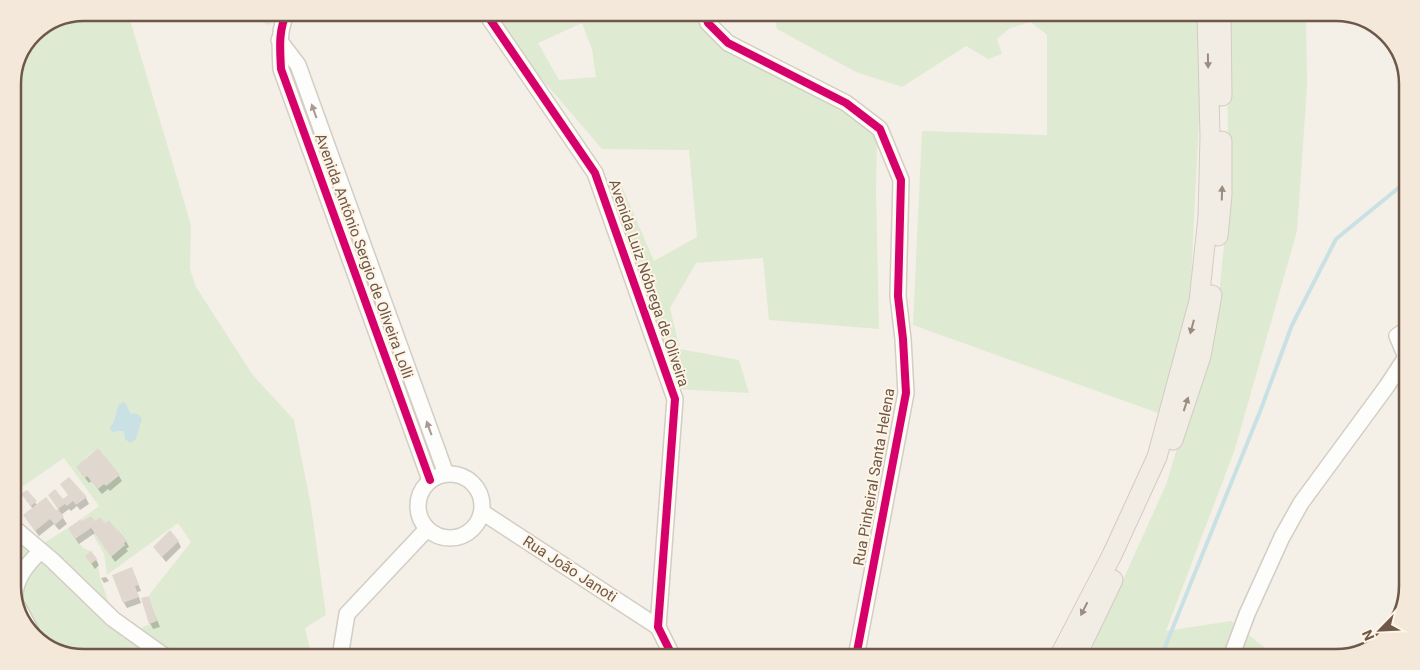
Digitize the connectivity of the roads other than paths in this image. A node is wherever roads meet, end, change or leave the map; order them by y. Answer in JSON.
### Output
{"nodes":[{"id":1,"x":282,"y":21,"type":"edge"},
{"id":2,"x":491,"y":21,"type":"edge"},
{"id":3,"x":707,"y":21,"type":"edge"},
{"id":4,"x":1207,"y":21,"type":"edge"},
{"id":5,"x":1221,"y":21,"type":"edge"},
{"id":6,"x":280,"y":40,"type":"junction"},
{"id":7,"x":1399,"y":368,"type":"edge"},
{"id":8,"x":446,"y":474,"type":"junction"},
{"id":9,"x":430,"y":480,"type":"junction"},
{"id":10,"x":482,"y":512,"type":"junction"},
{"id":11,"x":427,"y":529,"type":"junction"},
{"id":12,"x":21,"y":534,"type":"edge"},
{"id":13,"x":40,"y":551,"type":"junction"},
{"id":14,"x":21,"y":574,"type":"edge"},
{"id":15,"x":658,"y":627,"type":"junction"},
{"id":16,"x":155,"y":649,"type":"edge"},
{"id":17,"x":341,"y":649,"type":"edge"},
{"id":18,"x":669,"y":649,"type":"edge"},
{"id":19,"x":858,"y":649,"type":"edge"},
{"id":20,"x":1064,"y":649,"type":"edge"},
{"id":21,"x":1080,"y":649,"type":"edge"},
{"id":22,"x":1234,"y":649,"type":"edge"}],
"edges":[{"from":1,"to":6,"type":"street"},
{"from":2,"to":15,"type":"street","name":"Avenida Luiz Nóbrega de Oliveira"},
{"from":3,"to":19,"type":"street","name":"Rua Pinheiral Santa Helena"},
{"from":4,"to":20,"type":"main road","one_way":true},
{"from":21,"to":5,"type":"main road","one_way":true},
{"from":8,"to":6,"type":"street","name":"Avenida Antônio Sergio de Oliveira Lolli","one_way":true},
{"from":6,"to":9,"type":"street","name":"Avenida Antônio Sergio de Oliveira Lolli"},
{"from":7,"to":22,"type":"street"},
{"from":8,"to":9,"type":"street"},
{"from":8,"to":10,"type":"street"},
{"from":9,"to":11,"type":"street"},
{"from":10,"to":11,"type":"street"},
{"from":10,"to":15,"type":"street","name":"Rua João Janoti"},
{"from":11,"to":17,"type":"street"},
{"from":12,"to":13,"type":"street"},
{"from":13,"to":14,"type":"street"},
{"from":13,"to":16,"type":"street"},
{"from":15,"to":18,"type":"street"}]}
